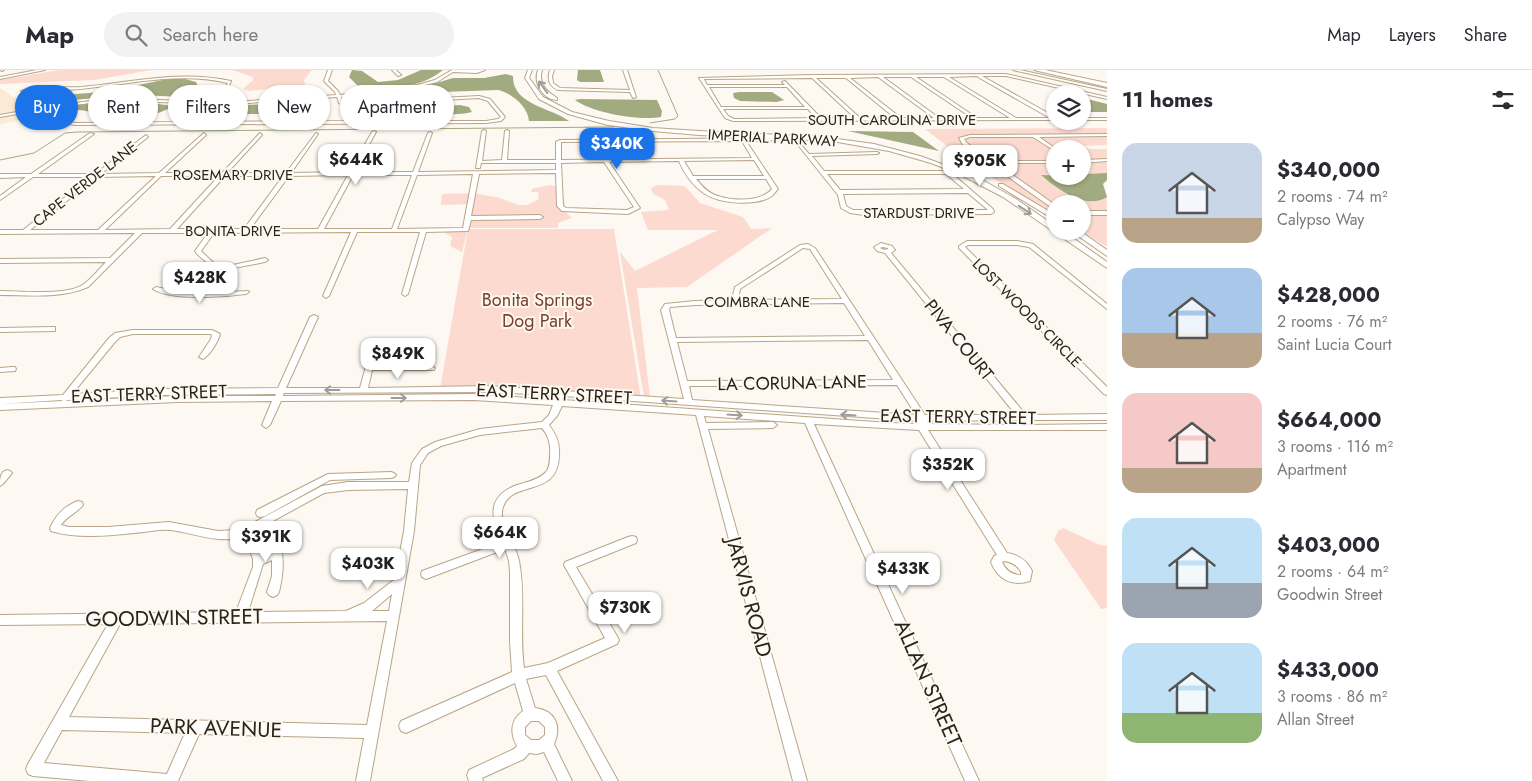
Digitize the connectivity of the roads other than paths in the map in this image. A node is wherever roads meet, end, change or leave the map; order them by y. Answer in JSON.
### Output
{"nodes":[{"id":1,"x":22,"y":70,"type":"edge"},
{"id":2,"x":43,"y":70,"type":"edge"},
{"id":3,"x":330,"y":70,"type":"edge"},
{"id":4,"x":394,"y":70,"type":"edge"},
{"id":5,"x":453,"y":70,"type":"edge"},
{"id":6,"x":483,"y":70,"type":"edge"},
{"id":7,"x":530,"y":70,"type":"edge"},
{"id":8,"x":540,"y":70,"type":"edge"},
{"id":9,"x":552,"y":70,"type":"edge"},
{"id":10,"x":625,"y":70,"type":"edge"},
{"id":11,"x":1015,"y":70,"type":"edge"},
{"id":12,"x":1070,"y":70,"type":"edge"},
{"id":13,"x":179,"y":71,"type":"dead end"},
{"id":14,"x":200,"y":71,"type":"dead end"},
{"id":15,"x":1039,"y":73,"type":"edge"},
{"id":16,"x":1,"y":74,"type":"edge"},
{"id":17,"x":945,"y":75,"type":"junction"},
{"id":18,"x":978,"y":75,"type":"junction"},
{"id":19,"x":399,"y":76,"type":"dead end"},
{"id":20,"x":779,"y":76,"type":"junction"},
{"id":21,"x":812,"y":76,"type":"junction"},
{"id":22,"x":846,"y":76,"type":"junction"},
{"id":23,"x":879,"y":76,"type":"junction"},
{"id":24,"x":912,"y":76,"type":"junction"},
{"id":25,"x":703,"y":77,"type":"joint"},
{"id":26,"x":1047,"y":77,"type":"junction"},
{"id":27,"x":1107,"y":78,"type":"edge"},
{"id":28,"x":1028,"y":80,"type":"junction"},
{"id":29,"x":1035,"y":82,"type":"junction"},
{"id":30,"x":228,"y":85,"type":"edge"},
{"id":31,"x":1107,"y":85,"type":"edge"},
{"id":32,"x":706,"y":86,"type":"junction"},
{"id":33,"x":788,"y":86,"type":"junction"},
{"id":34,"x":78,"y":88,"type":"edge"},
{"id":35,"x":1107,"y":90,"type":"edge"},
{"id":36,"x":632,"y":91,"type":"junction"},
{"id":37,"x":338,"y":97,"type":"junction"},
{"id":38,"x":634,"y":97,"type":"dead end"},
{"id":39,"x":1107,"y":98,"type":"edge"},
{"id":40,"x":454,"y":99,"type":"edge"},
{"id":41,"x":168,"y":101,"type":"edge"},
{"id":42,"x":248,"y":102,"type":"edge"},
{"id":43,"x":340,"y":102,"type":"edge"},
{"id":44,"x":720,"y":108,"type":"junction"},
{"id":45,"x":809,"y":108,"type":"junction"},
{"id":46,"x":1046,"y":114,"type":"edge"},
{"id":47,"x":0,"y":115,"type":"edge"},
{"id":48,"x":730,"y":119,"type":"joint"},
{"id":49,"x":938,"y":119,"type":"junction"},
{"id":50,"x":977,"y":119,"type":"junction"},
{"id":51,"x":1016,"y":119,"type":"junction"},
{"id":52,"x":1046,"y":119,"type":"edge"},
{"id":53,"x":1091,"y":119,"type":"edge"},
{"id":54,"x":1107,"y":119,"type":"edge"},
{"id":55,"x":820,"y":120,"type":"junction"},
{"id":56,"x":860,"y":120,"type":"junction"},
{"id":57,"x":899,"y":120,"type":"junction"},
{"id":58,"x":454,"y":122,"type":"edge"},
{"id":59,"x":340,"y":123,"type":"edge"},
{"id":60,"x":78,"y":124,"type":"edge"},
{"id":61,"x":168,"y":124,"type":"edge"},
{"id":62,"x":248,"y":124,"type":"edge"},
{"id":63,"x":484,"y":131,"type":"dead end"},
{"id":64,"x":507,"y":131,"type":"dead end"},
{"id":65,"x":374,"y":132,"type":"dead end"},
{"id":66,"x":430,"y":133,"type":"dead end"},
{"id":67,"x":92,"y":134,"type":"dead end"},
{"id":68,"x":204,"y":134,"type":"dead end"},
{"id":69,"x":260,"y":134,"type":"dead end"},
{"id":70,"x":316,"y":134,"type":"dead end"},
{"id":71,"x":1107,"y":135,"type":"edge"},
{"id":72,"x":146,"y":136,"type":"dead end"},
{"id":73,"x":1033,"y":136,"type":"junction"},
{"id":74,"x":743,"y":139,"type":"junction"},
{"id":75,"x":795,"y":139,"type":"joint"},
{"id":76,"x":1046,"y":144,"type":"edge"},
{"id":77,"x":877,"y":153,"type":"dead end"},
{"id":78,"x":808,"y":154,"type":"junction"},
{"id":79,"x":605,"y":160,"type":"junction"},
{"id":80,"x":681,"y":160,"type":"junction"},
{"id":81,"x":756,"y":160,"type":"junction"},
{"id":82,"x":1107,"y":160,"type":"edge"},
{"id":83,"x":504,"y":161,"type":"junction"},
{"id":84,"x":558,"y":161,"type":"junction"},
{"id":85,"x":1091,"y":161,"type":"edge"},
{"id":86,"x":479,"y":162,"type":"junction"},
{"id":87,"x":990,"y":162,"type":"junction"},
{"id":88,"x":1046,"y":162,"type":"edge"},
{"id":89,"x":476,"y":173,"type":"junction"},
{"id":90,"x":558,"y":173,"type":"junction"},
{"id":91,"x":823,"y":173,"type":"junction"},
{"id":92,"x":350,"y":174,"type":"junction"},
{"id":93,"x":414,"y":174,"type":"junction"},
{"id":94,"x":160,"y":175,"type":"junction"},
{"id":95,"x":222,"y":175,"type":"junction"},
{"id":96,"x":286,"y":175,"type":"junction"},
{"id":97,"x":0,"y":176,"type":"edge"},
{"id":98,"x":32,"y":176,"type":"junction"},
{"id":99,"x":96,"y":176,"type":"junction"},
{"id":100,"x":767,"y":177,"type":"junction"},
{"id":101,"x":693,"y":178,"type":"junction"},
{"id":102,"x":969,"y":191,"type":"junction"},
{"id":103,"x":839,"y":192,"type":"junction"},
{"id":104,"x":0,"y":198,"type":"edge"},
{"id":105,"x":1046,"y":202,"type":"edge"},
{"id":106,"x":564,"y":210,"type":"joint"},
{"id":107,"x":635,"y":210,"type":"joint"},
{"id":108,"x":991,"y":212,"type":"joint"},
{"id":109,"x":1046,"y":213,"type":"edge"},
{"id":110,"x":1107,"y":213,"type":"edge"},
{"id":111,"x":1091,"y":214,"type":"edge"},
{"id":112,"x":540,"y":217,"type":"dead end"},
{"id":113,"x":468,"y":218,"type":"junction"},
{"id":114,"x":1046,"y":223,"type":"edge"},
{"id":115,"x":320,"y":230,"type":"junction"},
{"id":116,"x":356,"y":230,"type":"junction"},
{"id":117,"x":394,"y":230,"type":"junction"},
{"id":118,"x":424,"y":230,"type":"junction"},
{"id":119,"x":172,"y":231,"type":"junction"},
{"id":120,"x":212,"y":231,"type":"junction"},
{"id":121,"x":246,"y":231,"type":"junction"},
{"id":122,"x":0,"y":232,"type":"edge"},
{"id":123,"x":24,"y":232,"type":"junction"},
{"id":124,"x":99,"y":232,"type":"junction"},
{"id":125,"x":140,"y":232,"type":"junction"},
{"id":126,"x":1071,"y":240,"type":"edge"},
{"id":127,"x":1088,"y":240,"type":"edge"},
{"id":128,"x":887,"y":252,"type":"dead end"},
{"id":129,"x":1107,"y":254,"type":"edge"},
{"id":130,"x":112,"y":260,"type":"junction"},
{"id":131,"x":264,"y":260,"type":"dead end"},
{"id":132,"x":0,"y":261,"type":"edge"},
{"id":133,"x":1107,"y":266,"type":"edge"},
{"id":134,"x":217,"y":270,"type":"junction"},
{"id":135,"x":156,"y":289,"type":"dead end"},
{"id":136,"x":246,"y":292,"type":"dead end"},
{"id":137,"x":0,"y":293,"type":"edge"},
{"id":138,"x":202,"y":293,"type":"junction"},
{"id":139,"x":405,"y":294,"type":"dead end"},
{"id":140,"x":326,"y":296,"type":"dead end"},
{"id":141,"x":847,"y":301,"type":"junction"},
{"id":142,"x":740,"y":302,"type":"junction"},
{"id":143,"x":1107,"y":306,"type":"edge"},
{"id":144,"x":314,"y":317,"type":"dead end"},
{"id":145,"x":52,"y":329,"type":"dead end"},
{"id":146,"x":0,"y":330,"type":"edge"},
{"id":147,"x":870,"y":338,"type":"junction"},
{"id":148,"x":674,"y":340,"type":"junction"},
{"id":149,"x":203,"y":358,"type":"dead end"},
{"id":150,"x":431,"y":368,"type":"dead end"},
{"id":151,"x":0,"y":370,"type":"edge"},
{"id":152,"x":12,"y":370,"type":"dead end"},
{"id":153,"x":899,"y":382,"type":"junction"},
{"id":154,"x":685,"y":384,"type":"junction"},
{"id":155,"x":363,"y":390,"type":"junction"},
{"id":156,"x":1107,"y":392,"type":"edge"},
{"id":157,"x":280,"y":394,"type":"junction"},
{"id":158,"x":559,"y":397,"type":"junction"},
{"id":159,"x":63,"y":400,"type":"junction"},
{"id":160,"x":0,"y":401,"type":"edge"},
{"id":161,"x":688,"y":403,"type":"junction"},
{"id":162,"x":0,"y":407,"type":"edge"},
{"id":163,"x":699,"y":412,"type":"junction"},
{"id":164,"x":1107,"y":417,"type":"edge"},
{"id":165,"x":1024,"y":418,"type":"junction"},
{"id":166,"x":808,"y":421,"type":"junction"},
{"id":167,"x":922,"y":423,"type":"junction"},
{"id":168,"x":1107,"y":423,"type":"edge"},
{"id":169,"x":266,"y":425,"type":"dead end"},
{"id":170,"x":544,"y":425,"type":"junction"},
{"id":171,"x":773,"y":425,"type":"dead end"},
{"id":172,"x":703,"y":426,"type":"junction"},
{"id":173,"x":1061,"y":427,"type":"junction"},
{"id":174,"x":1107,"y":427,"type":"edge"},
{"id":175,"x":1032,"y":428,"type":"junction"},
{"id":176,"x":7,"y":473,"type":"dead end"},
{"id":177,"x":352,"y":475,"type":"junction"},
{"id":178,"x":0,"y":482,"type":"edge"},
{"id":179,"x":412,"y":485,"type":"junction"},
{"id":180,"x":348,"y":486,"type":"junction"},
{"id":181,"x":380,"y":486,"type":"junction"},
{"id":182,"x":78,"y":505,"type":"dead end"},
{"id":183,"x":261,"y":513,"type":"dead end"},
{"id":184,"x":248,"y":531,"type":"junction"},
{"id":185,"x":272,"y":535,"type":"dead end"},
{"id":186,"x":632,"y":540,"type":"dead end"},
{"id":187,"x":508,"y":544,"type":"junction"},
{"id":188,"x":277,"y":554,"type":"junction"},
{"id":189,"x":1004,"y":557,"type":"dead end"},
{"id":190,"x":258,"y":561,"type":"junction"},
{"id":191,"x":426,"y":574,"type":"dead end"},
{"id":192,"x":399,"y":582,"type":"junction"},
{"id":193,"x":273,"y":592,"type":"dead end"},
{"id":194,"x":348,"y":616,"type":"junction"},
{"id":195,"x":393,"y":616,"type":"junction"},
{"id":196,"x":240,"y":618,"type":"junction"},
{"id":197,"x":117,"y":619,"type":"junction"},
{"id":198,"x":0,"y":620,"type":"edge"},
{"id":199,"x":549,"y":669,"type":"junction"},
{"id":200,"x":519,"y":675,"type":"junction"},
{"id":201,"x":531,"y":715,"type":"junction"},
{"id":202,"x":59,"y":724,"type":"junction"},
{"id":203,"x":406,"y":726,"type":"dead end"},
{"id":204,"x":195,"y":727,"type":"junction"},
{"id":205,"x":372,"y":732,"type":"junction"},
{"id":206,"x":547,"y":743,"type":"junction"},
{"id":207,"x":526,"y":746,"type":"junction"},
{"id":208,"x":167,"y":781,"type":"edge"},
{"id":209,"x":171,"y":781,"type":"edge"},
{"id":210,"x":363,"y":781,"type":"edge"},
{"id":211,"x":476,"y":781,"type":"edge"},
{"id":212,"x":565,"y":781,"type":"edge"},
{"id":213,"x":611,"y":781,"type":"edge"},
{"id":214,"x":800,"y":781,"type":"edge"},
{"id":215,"x":972,"y":781,"type":"edge"}],
"edges":[{"from":1,"to":16,"type":"street"},
{"from":2,"to":16,"type":"street"},
{"from":3,"to":37,"type":"street"},
{"from":4,"to":19,"type":"street"},
{"from":5,"to":6,"type":"street"},
{"from":5,"to":37,"type":"street"},
{"from":7,"to":114,"type":"main road","name":"IMPERIAL PARKWAY","one_way":true},
{"from":109,"to":8,"type":"main road","name":"IMPERIAL PARKWAY","one_way":true},
{"from":9,"to":36,"type":"street"},
{"from":10,"to":36,"type":"street"},
{"from":11,"to":15,"type":"street"},
{"from":12,"to":27,"type":"highway"},
{"from":13,"to":34,"type":"street"},
{"from":14,"to":30,"type":"street"},
{"from":15,"to":26,"type":"street"},
{"from":15,"to":28,"type":"street"},
{"from":15,"to":31,"type":"highway"},
{"from":17,"to":18,"type":"street"},
{"from":17,"to":24,"type":"street"},
{"from":17,"to":51,"type":"street"},
{"from":18,"to":28,"type":"street"},
{"from":18,"to":46,"type":"street"},
{"from":20,"to":21,"type":"street"},
{"from":20,"to":25,"type":"street"},
{"from":20,"to":33,"type":"street"},
{"from":21,"to":22,"type":"street"},
{"from":21,"to":56,"type":"street"},
{"from":22,"to":23,"type":"street"},
{"from":22,"to":57,"type":"street"},
{"from":23,"to":24,"type":"street"},
{"from":23,"to":49,"type":"street"},
{"from":24,"to":50,"type":"street"},
{"from":25,"to":32,"type":"street"},
{"from":26,"to":29,"type":"street"},
{"from":26,"to":35,"type":"street"},
{"from":28,"to":29,"type":"street"},
{"from":29,"to":39,"type":"street"},
{"from":32,"to":33,"type":"street"},
{"from":32,"to":44,"type":"street"},
{"from":33,"to":45,"type":"street"},
{"from":36,"to":38,"type":"street"},
{"from":37,"to":42,"type":"street"},
{"from":37,"to":43,"type":"street"},
{"from":40,"to":58,"type":"street"},
{"from":41,"to":47,"type":"street"},
{"from":44,"to":45,"type":"street"},
{"from":44,"to":48,"type":"street"},
{"from":45,"to":55,"type":"street"},
{"from":48,"to":55,"type":"street","name":"SOUTH CAROLINA DRIVE"},
{"from":49,"to":50,"type":"street","name":"SOUTH CAROLINA DRIVE"},
{"from":49,"to":57,"type":"street","name":"SOUTH CAROLINA DRIVE"},
{"from":50,"to":51,"type":"street","name":"SOUTH CAROLINA DRIVE"},
{"from":51,"to":52,"type":"street","name":"SOUTH CAROLINA DRIVE"},
{"from":53,"to":54,"type":"street"},
{"from":55,"to":56,"type":"street","name":"SOUTH CAROLINA DRIVE"},
{"from":56,"to":57,"type":"street","name":"SOUTH CAROLINA DRIVE"},
{"from":59,"to":62,"type":"street"},
{"from":60,"to":61,"type":"street"},
{"from":63,"to":86,"type":"street"},
{"from":64,"to":83,"type":"street"},
{"from":65,"to":92,"type":"street"},
{"from":66,"to":93,"type":"street"},
{"from":67,"to":98,"type":"street"},
{"from":68,"to":94,"type":"street"},
{"from":69,"to":95,"type":"street"},
{"from":70,"to":96,"type":"street"},
{"from":71,"to":73,"type":"street"},
{"from":72,"to":99,"type":"street","name":"CAPE VERDE LANE"},
{"from":73,"to":76,"type":"street"},
{"from":73,"to":87,"type":"street"},
{"from":74,"to":75,"type":"street"},
{"from":74,"to":81,"type":"street"},
{"from":74,"to":84,"type":"street"},
{"from":75,"to":78,"type":"street","name":"STARDUST DRIVE"},
{"from":77,"to":78,"type":"street"},
{"from":78,"to":91,"type":"street","name":"STARDUST DRIVE"},
{"from":79,"to":80,"type":"street"},
{"from":79,"to":84,"type":"street"},
{"from":79,"to":107,"type":"street"},
{"from":80,"to":81,"type":"street"},
{"from":80,"to":101,"type":"street"},
{"from":81,"to":100,"type":"street"},
{"from":82,"to":85,"type":"street"},
{"from":83,"to":84,"type":"street"},
{"from":83,"to":86,"type":"street"},
{"from":84,"to":90,"type":"street"},
{"from":86,"to":89,"type":"street"},
{"from":87,"to":88,"type":"street"},
{"from":87,"to":105,"type":"street"},
{"from":89,"to":90,"type":"street","name":"ROSEMARY DRIVE"},
{"from":89,"to":93,"type":"street","name":"ROSEMARY DRIVE"},
{"from":89,"to":113,"type":"street"},
{"from":90,"to":106,"type":"street"},
{"from":91,"to":102,"type":"street"},
{"from":91,"to":103,"type":"street","name":"STARDUST DRIVE"},
{"from":92,"to":93,"type":"street","name":"ROSEMARY DRIVE"},
{"from":92,"to":96,"type":"street","name":"ROSEMARY DRIVE"},
{"from":92,"to":115,"type":"street"},
{"from":93,"to":117,"type":"street"},
{"from":94,"to":95,"type":"street","name":"ROSEMARY DRIVE"},
{"from":94,"to":99,"type":"street","name":"ROSEMARY DRIVE"},
{"from":94,"to":124,"type":"street"},
{"from":95,"to":96,"type":"street","name":"ROSEMARY DRIVE"},
{"from":95,"to":119,"type":"street"},
{"from":96,"to":121,"type":"street"},
{"from":97,"to":98,"type":"street","name":"ROSEMARY DRIVE"},
{"from":98,"to":99,"type":"street","name":"ROSEMARY DRIVE"},
{"from":98,"to":104,"type":"street"},
{"from":99,"to":123,"type":"street","name":"CAPE VERDE LANE"},
{"from":100,"to":101,"type":"street"},
{"from":100,"to":101,"type":"street"},
{"from":102,"to":103,"type":"street"},
{"from":102,"to":108,"type":"street"},
{"from":103,"to":108,"type":"street","name":"STARDUST DRIVE"},
{"from":106,"to":107,"type":"street"},
{"from":110,"to":111,"type":"street"},
{"from":112,"to":113,"type":"street"},
{"from":113,"to":118,"type":"street","name":"BONITA DRIVE"},
{"from":115,"to":116,"type":"street","name":"BONITA DRIVE"},
{"from":115,"to":121,"type":"street","name":"BONITA DRIVE"},
{"from":116,"to":117,"type":"street","name":"BONITA DRIVE"},
{"from":116,"to":140,"type":"street"},
{"from":117,"to":118,"type":"street","name":"BONITA DRIVE"},
{"from":118,"to":139,"type":"street"},
{"from":119,"to":120,"type":"street","name":"BONITA DRIVE"},
{"from":119,"to":125,"type":"street","name":"BONITA DRIVE"},
{"from":120,"to":121,"type":"street","name":"BONITA DRIVE"},
{"from":120,"to":134,"type":"street"},
{"from":122,"to":123,"type":"street","name":"BONITA DRIVE"},
{"from":123,"to":124,"type":"street","name":"BONITA DRIVE"},
{"from":124,"to":125,"type":"street","name":"BONITA DRIVE"},
{"from":125,"to":130,"type":"street"},
{"from":126,"to":133,"type":"main road"},
{"from":127,"to":129,"type":"main road"},
{"from":128,"to":165,"type":"street","name":"PIVA COURT"},
{"from":130,"to":132,"type":"street"},
{"from":130,"to":137,"type":"street"},
{"from":131,"to":134,"type":"street"},
{"from":134,"to":138,"type":"street"},
{"from":135,"to":138,"type":"street"},
{"from":136,"to":138,"type":"street"},
{"from":141,"to":142,"type":"street","name":"COIMBRA LANE"},
{"from":141,"to":142,"type":"street"},
{"from":141,"to":147,"type":"street"},
{"from":142,"to":148,"type":"street","name":"COIMBRA LANE"},
{"from":143,"to":156,"type":"street","name":"LOST WOODS CIRCLE"},
{"from":144,"to":157,"type":"street"},
{"from":145,"to":146,"type":"street"},
{"from":147,"to":148,"type":"street"},
{"from":147,"to":153,"type":"street"},
{"from":148,"to":154,"type":"street"},
{"from":149,"to":159,"type":"street"},
{"from":150,"to":155,"type":"street"},
{"from":151,"to":152,"type":"street"},
{"from":153,"to":154,"type":"street","name":"LA CORUNA LANE"},
{"from":153,"to":167,"type":"street"},
{"from":154,"to":161,"type":"street"},
{"from":155,"to":157,"type":"street","name":"EAST TERRY STREET","one_way":true},
{"from":155,"to":158,"type":"street","name":"EAST TERRY STREET"},
{"from":157,"to":158,"type":"street","one_way":true},
{"from":157,"to":159,"type":"street"},
{"from":157,"to":169,"type":"street"},
{"from":161,"to":158,"type":"street","name":"EAST TERRY STREET","one_way":true},
{"from":158,"to":163,"type":"street"},
{"from":158,"to":170,"type":"street"},
{"from":159,"to":160,"type":"street","name":"EAST TERRY STREET"},
{"from":159,"to":162,"type":"street"},
{"from":167,"to":161,"type":"street","name":"EAST TERRY STREET","one_way":true},
{"from":163,"to":166,"type":"street","one_way":true},
{"from":163,"to":172,"type":"street","name":"JARVIS ROAD"},
{"from":164,"to":165,"type":"street","name":"EAST TERRY STREET"},
{"from":165,"to":167,"type":"street","name":"EAST TERRY STREET"},
{"from":165,"to":175,"type":"street","name":"PIVA COURT"},
{"from":166,"to":167,"type":"street"},
{"from":166,"to":215,"type":"street","name":"ALLAN STREET"},
{"from":167,"to":175,"type":"street"},
{"from":167,"to":189,"type":"street"},
{"from":168,"to":173,"type":"street"},
{"from":170,"to":179,"type":"street"},
{"from":170,"to":187,"type":"street"},
{"from":171,"to":172,"type":"street"},
{"from":172,"to":214,"type":"street","name":"JARVIS ROAD"},
{"from":173,"to":174,"type":"street"},
{"from":173,"to":175,"type":"street"},
{"from":176,"to":178,"type":"street"},
{"from":177,"to":180,"type":"street"},
{"from":177,"to":181,"type":"street"},
{"from":177,"to":183,"type":"street"},
{"from":179,"to":181,"type":"street"},
{"from":179,"to":192,"type":"street"},
{"from":180,"to":181,"type":"street"},
{"from":180,"to":184,"type":"street"},
{"from":182,"to":184,"type":"street"},
{"from":184,"to":190,"type":"street"},
{"from":185,"to":188,"type":"street"},
{"from":186,"to":199,"type":"street"},
{"from":187,"to":191,"type":"street"},
{"from":187,"to":200,"type":"street"},
{"from":188,"to":190,"type":"street"},
{"from":188,"to":193,"type":"street"},
{"from":190,"to":196,"type":"street"},
{"from":192,"to":194,"type":"street","name":"GOODWIN STREET"},
{"from":192,"to":195,"type":"street"},
{"from":194,"to":195,"type":"street","name":"GOODWIN STREET"},
{"from":194,"to":196,"type":"street","name":"GOODWIN STREET"},
{"from":195,"to":205,"type":"street"},
{"from":196,"to":197,"type":"street","name":"GOODWIN STREET"},
{"from":197,"to":198,"type":"street","name":"GOODWIN STREET"},
{"from":197,"to":202,"type":"street"},
{"from":199,"to":200,"type":"street"},
{"from":199,"to":213,"type":"street"},
{"from":200,"to":201,"type":"street"},
{"from":200,"to":203,"type":"street"},
{"from":201,"to":206,"type":"street"},
{"from":201,"to":207,"type":"street"},
{"from":202,"to":204,"type":"street","name":"PARK AVENUE"},
{"from":202,"to":208,"type":"street"},
{"from":204,"to":205,"type":"street","name":"PARK AVENUE"},
{"from":204,"to":209,"type":"street"},
{"from":205,"to":210,"type":"street"},
{"from":206,"to":207,"type":"street"},
{"from":206,"to":212,"type":"street"},
{"from":207,"to":211,"type":"street"}]}
